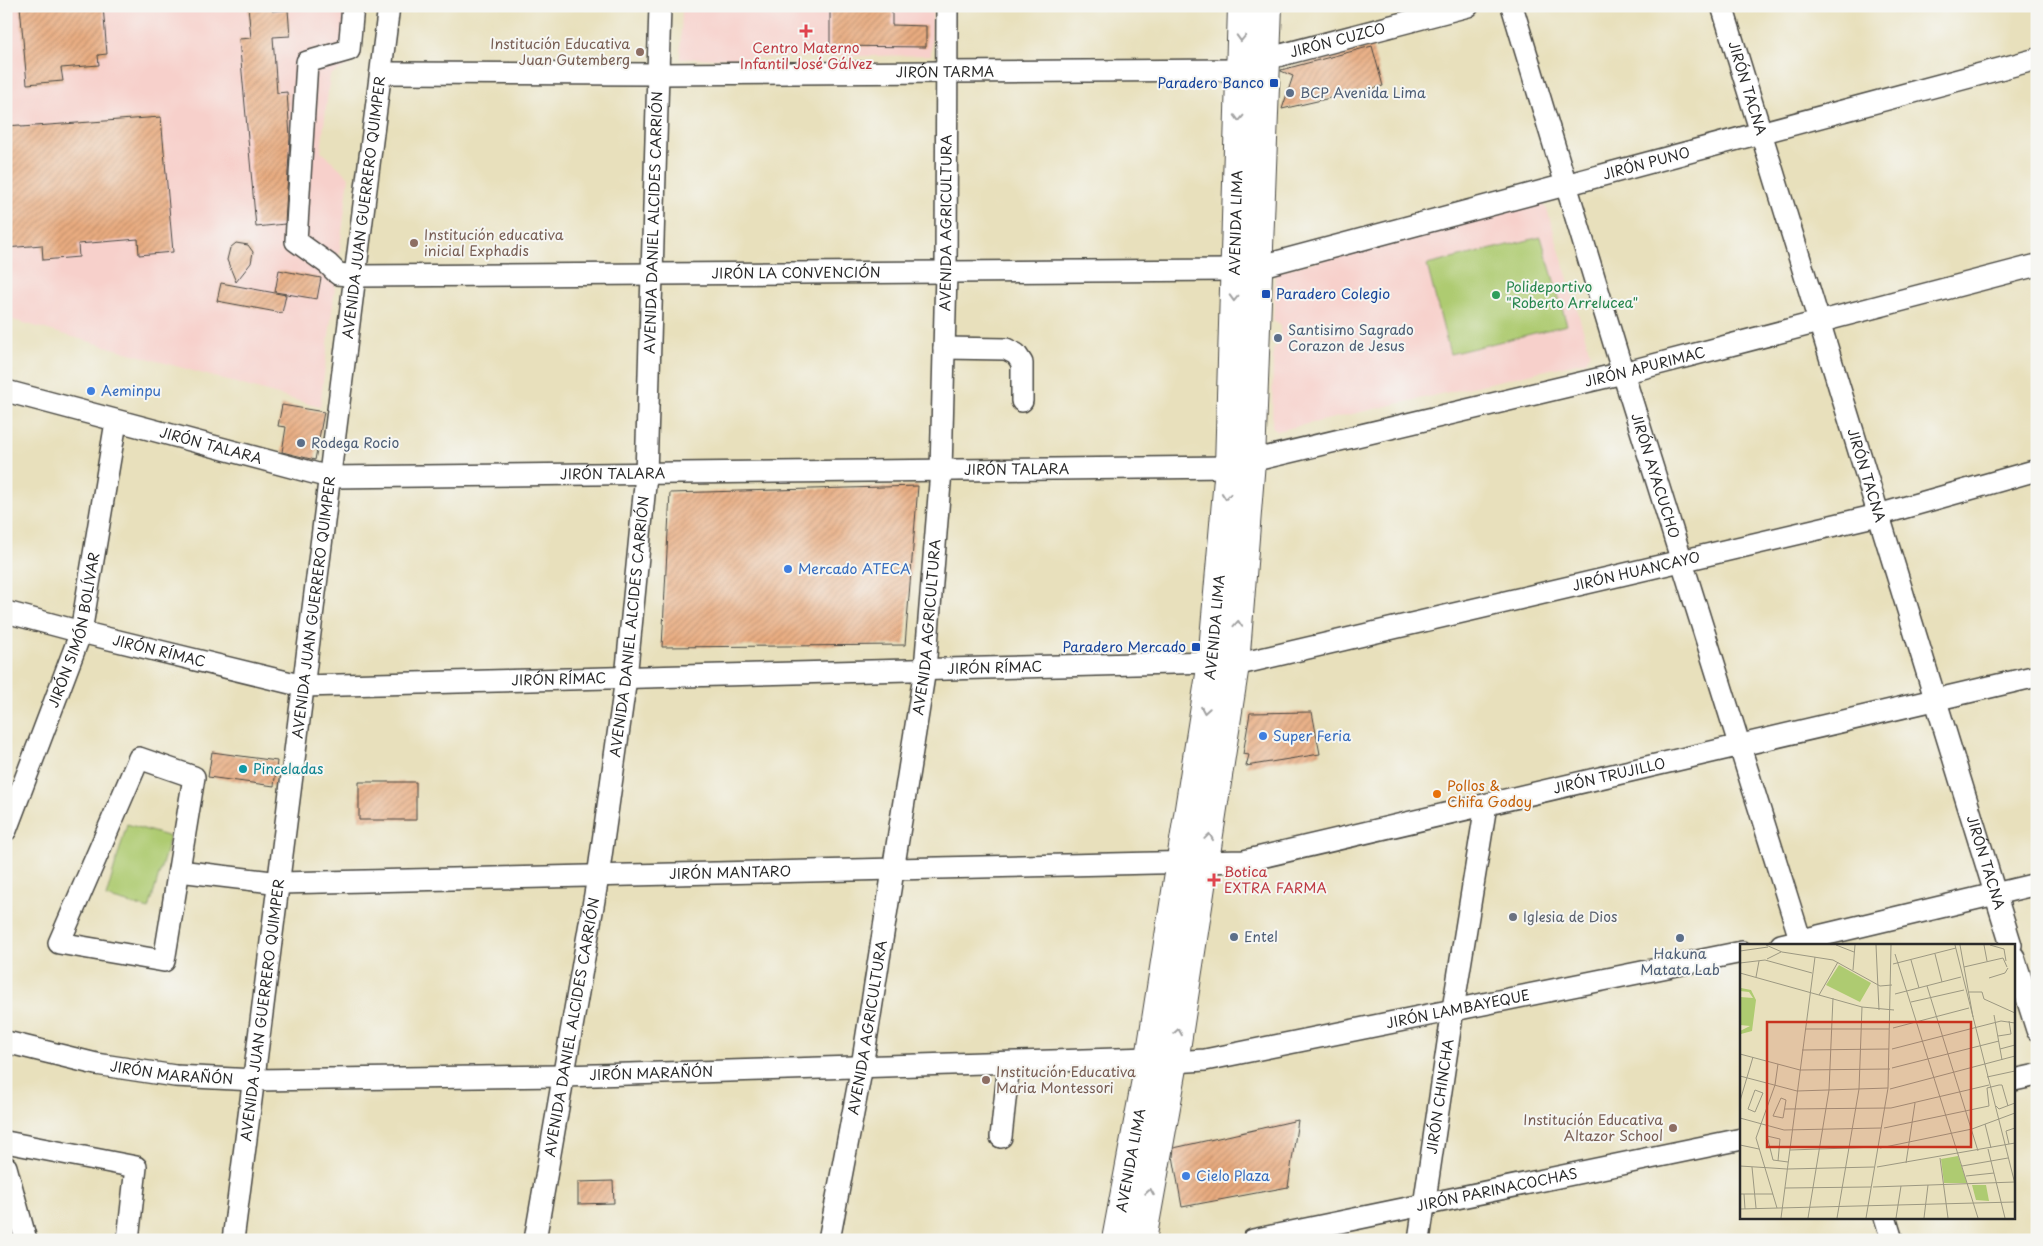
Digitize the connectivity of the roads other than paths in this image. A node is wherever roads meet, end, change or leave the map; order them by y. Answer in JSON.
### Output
{"nodes":[{"id":1,"x":353,"y":6,"type":"edge"},
{"id":2,"x":388,"y":6,"type":"edge"},
{"id":3,"x":660,"y":6,"type":"edge"},
{"id":4,"x":947,"y":6,"type":"edge"},
{"id":5,"x":1242,"y":6,"type":"edge"},
{"id":6,"x":1268,"y":6,"type":"edge"},
{"id":7,"x":1468,"y":6,"type":"edge"},
{"id":8,"x":1512,"y":6,"type":"edge"},
{"id":9,"x":1722,"y":6,"type":"edge"},
{"id":10,"x":1266,"y":59,"type":"junction"},
{"id":11,"x":2037,"y":59,"type":"edge"},
{"id":12,"x":1240,"y":70,"type":"junction"},
{"id":13,"x":946,"y":72,"type":"junction"},
{"id":14,"x":381,"y":73,"type":"junction"},
{"id":15,"x":659,"y":74,"type":"junction"},
{"id":16,"x":1761,"y":132,"type":"junction"},
{"id":17,"x":1566,"y":186,"type":"junction"},
{"id":18,"x":2037,"y":265,"type":"edge"},
{"id":19,"x":1246,"y":269,"type":"junction"},
{"id":20,"x":946,"y":272,"type":"junction"},
{"id":21,"x":652,"y":274,"type":"junction"},
{"id":22,"x":356,"y":276,"type":"junction"},
{"id":23,"x":1819,"y":323,"type":"junction"},
{"id":24,"x":944,"y":348,"type":"junction"},
{"id":25,"x":1623,"y":373,"type":"junction"},
{"id":26,"x":6,"y":392,"type":"edge"},
{"id":27,"x":1022,"y":401,"type":"dead end"},
{"id":28,"x":116,"y":422,"type":"junction"},
{"id":29,"x":1240,"y":464,"type":"junction"},
{"id":30,"x":2037,"y":470,"type":"edge"},
{"id":31,"x":941,"y":471,"type":"junction"},
{"id":32,"x":646,"y":475,"type":"junction"},
{"id":33,"x":329,"y":477,"type":"junction"},
{"id":34,"x":1878,"y":514,"type":"junction"},
{"id":35,"x":1682,"y":560,"type":"junction"},
{"id":36,"x":6,"y":612,"type":"edge"},
{"id":37,"x":81,"y":632,"type":"junction"},
{"id":38,"x":1223,"y":664,"type":"junction"},
{"id":39,"x":926,"y":669,"type":"junction"},
{"id":40,"x":2037,"y":676,"type":"edge"},
{"id":41,"x":626,"y":678,"type":"junction"},
{"id":42,"x":303,"y":686,"type":"junction"},
{"id":43,"x":1936,"y":701,"type":"junction"},
{"id":44,"x":1740,"y":747,"type":"junction"},
{"id":45,"x":1486,"y":806,"type":"junction"},
{"id":46,"x":7,"y":828,"type":"edge"},
{"id":47,"x":1193,"y":863,"type":"junction"},
{"id":48,"x":893,"y":870,"type":"junction"},
{"id":49,"x":179,"y":871,"type":"junction"},
{"id":50,"x":598,"y":877,"type":"junction"},
{"id":51,"x":280,"y":884,"type":"junction"},
{"id":52,"x":2037,"y":884,"type":"edge"},
{"id":53,"x":1995,"y":895,"type":"junction"},
{"id":54,"x":1795,"y":943,"type":"edge"},
{"id":55,"x":2011,"y":944,"type":"edge"},
{"id":56,"x":1740,"y":952,"type":"edge"},
{"id":57,"x":2016,"y":963,"type":"edge"},
{"id":58,"x":1453,"y":1009,"type":"junction"},
{"id":59,"x":2037,"y":1030,"type":"edge"},
{"id":60,"x":6,"y":1042,"type":"edge"},
{"id":61,"x":1162,"y":1060,"type":"junction"},
{"id":62,"x":1009,"y":1063,"type":"junction"},
{"id":63,"x":862,"y":1066,"type":"junction"},
{"id":64,"x":2037,"y":1075,"type":"edge"},
{"id":65,"x":563,"y":1076,"type":"junction"},
{"id":66,"x":254,"y":1080,"type":"junction"},
{"id":67,"x":2016,"y":1080,"type":"edge"},
{"id":68,"x":1001,"y":1137,"type":"dead end"},
{"id":69,"x":1740,"y":1139,"type":"edge"},
{"id":70,"x":6,"y":1142,"type":"edge"},
{"id":71,"x":6,"y":1167,"type":"edge"},
{"id":72,"x":1424,"y":1205,"type":"junction"},
{"id":73,"x":1885,"y":1218,"type":"edge"},
{"id":74,"x":26,"y":1240,"type":"edge"},
{"id":75,"x":128,"y":1240,"type":"edge"},
{"id":76,"x":233,"y":1240,"type":"edge"},
{"id":77,"x":535,"y":1240,"type":"edge"},
{"id":78,"x":829,"y":1240,"type":"edge"},
{"id":79,"x":1116,"y":1240,"type":"edge"},
{"id":80,"x":1142,"y":1240,"type":"edge"},
{"id":81,"x":1253,"y":1240,"type":"edge"},
{"id":82,"x":1418,"y":1240,"type":"edge"},
{"id":83,"x":1892,"y":1240,"type":"edge"}],
"edges":[{"from":1,"to":22,"type":"street","name":"JIRÓN LA CONVENCIÓN"},
{"from":2,"to":14,"type":"street","name":"AVENIDA JUAN GUERRERO QUIMPER"},
{"from":3,"to":15,"type":"street","name":"AVENIDA DANIEL ALCIDES CARRIÓN"},
{"from":4,"to":13,"type":"street","name":"AVENIDA AGRICULTURA"},
{"from":5,"to":12,"type":"main road","name":"AVENIDA LIMA","one_way":true},
{"from":6,"to":10,"type":"main road","name":"AVENIDA LIMA"},
{"from":7,"to":10,"type":"street","name":"JIRÓN CUZCO"},
{"from":8,"to":17,"type":"street","name":"JIRÓN AYACUCHO"},
{"from":9,"to":16,"type":"street","name":"JIRÓN TACNA"},
{"from":10,"to":19,"type":"main road","name":"AVENIDA LIMA"},
{"from":11,"to":16,"type":"street","name":"JIRÓN PUNO"},
{"from":12,"to":13,"type":"street","name":"JIRÓN TARMA"},
{"from":12,"to":19,"type":"main road","name":"AVENIDA LIMA","one_way":true},
{"from":13,"to":15,"type":"street","name":"JIRÓN TARMA"},
{"from":13,"to":20,"type":"street","name":"AVENIDA AGRICULTURA"},
{"from":14,"to":15,"type":"street","name":"JIRÓN TARMA"},
{"from":14,"to":22,"type":"street","name":"AVENIDA JUAN GUERRERO QUIMPER"},
{"from":15,"to":21,"type":"street","name":"AVENIDA DANIEL ALCIDES CARRIÓN"},
{"from":16,"to":17,"type":"street","name":"JIRÓN PUNO"},
{"from":16,"to":23,"type":"street","name":"JIRÓN TACNA"},
{"from":17,"to":19,"type":"street","name":"JIRÓN PUNO"},
{"from":17,"to":25,"type":"street","name":"JIRÓN AYACUCHO"},
{"from":18,"to":23,"type":"street","name":"JIRÓN APURIMAC"},
{"from":19,"to":20,"type":"street","name":"JIRÓN LA CONVENCIÓN"},
{"from":19,"to":29,"type":"main road","name":"AVENIDA LIMA"},
{"from":20,"to":21,"type":"street","name":"JIRÓN LA CONVENCIÓN"},
{"from":20,"to":24,"type":"street","name":"AVENIDA AGRICULTURA"},
{"from":21,"to":22,"type":"street","name":"JIRÓN LA CONVENCIÓN"},
{"from":21,"to":32,"type":"street","name":"AVENIDA DANIEL ALCIDES CARRIÓN"},
{"from":22,"to":33,"type":"street","name":"AVENIDA JUAN GUERRERO QUIMPER"},
{"from":23,"to":25,"type":"street","name":"JIRÓN APURIMAC"},
{"from":23,"to":34,"type":"street","name":"JIRÓN TACNA"},
{"from":24,"to":27,"type":"street"},
{"from":24,"to":31,"type":"street","name":"AVENIDA AGRICULTURA"},
{"from":25,"to":29,"type":"street","name":"JIRÓN APURIMAC"},
{"from":25,"to":35,"type":"street","name":"JIRÓN AYACUCHO"},
{"from":26,"to":28,"type":"street","name":"JIRÓN TALARA"},
{"from":28,"to":33,"type":"street","name":"JIRÓN TALARA"},
{"from":28,"to":37,"type":"street","name":"JIRÓN SIMÓN BOLÍVAR"},
{"from":29,"to":31,"type":"street","name":"JIRÓN TALARA"},
{"from":29,"to":38,"type":"main road","name":"AVENIDA LIMA"},
{"from":30,"to":34,"type":"street","name":"JIRÓN HUANCAYO"},
{"from":31,"to":32,"type":"street","name":"JIRÓN TALARA"},
{"from":31,"to":39,"type":"street","name":"AVENIDA AGRICULTURA"},
{"from":32,"to":33,"type":"street","name":"JIRÓN TALARA"},
{"from":32,"to":41,"type":"street","name":"AVENIDA DANIEL ALCIDES CARRIÓN"},
{"from":33,"to":42,"type":"street","name":"AVENIDA JUAN GUERRERO QUIMPER"},
{"from":34,"to":35,"type":"street","name":"JIRÓN HUANCAYO"},
{"from":34,"to":43,"type":"street","name":"JIRÓN TACNA"},
{"from":35,"to":38,"type":"street","name":"JIRÓN HUANCAYO"},
{"from":35,"to":44,"type":"street","name":"JIRÓN AYACUCHO"},
{"from":36,"to":37,"type":"street","name":"JIRÓN RÍMAC"},
{"from":37,"to":42,"type":"street","name":"JIRÓN RÍMAC"},
{"from":37,"to":46,"type":"street","name":"JIRÓN SIMÓN BOLÍVAR"},
{"from":38,"to":39,"type":"street","name":"JIRÓN RÍMAC"},
{"from":38,"to":47,"type":"main road","name":"AVENIDA LIMA"},
{"from":39,"to":41,"type":"street","name":"JIRÓN RÍMAC"},
{"from":39,"to":48,"type":"street","name":"AVENIDA AGRICULTURA"},
{"from":40,"to":43,"type":"street","name":"JIRÓN TRUJILLO"},
{"from":41,"to":42,"type":"street","name":"JIRÓN RÍMAC"},
{"from":41,"to":50,"type":"street","name":"AVENIDA DANIEL ALCIDES CARRIÓN"},
{"from":42,"to":51,"type":"street","name":"AVENIDA JUAN GUERRERO QUIMPER"},
{"from":43,"to":44,"type":"street","name":"JIRÓN TRUJILLO"},
{"from":43,"to":53,"type":"street","name":"JIRÓN TACNA"},
{"from":44,"to":45,"type":"street","name":"JIRÓN TRUJILLO"},
{"from":44,"to":54,"type":"street","name":"JIRÓN AYACUCHO"},
{"from":45,"to":47,"type":"street","name":"JIRÓN TRUJILLO"},
{"from":45,"to":58,"type":"street","name":"JIRÓN CHINCHA"},
{"from":47,"to":48,"type":"street","name":"JIRÓN MANTARO"},
{"from":47,"to":61,"type":"main road","name":"AVENIDA LIMA"},
{"from":48,"to":50,"type":"street","name":"JIRÓN MANTARO"},
{"from":48,"to":63,"type":"street","name":"AVENIDA AGRICULTURA"},
{"from":49,"to":49,"type":"street"},
{"from":49,"to":51,"type":"street","name":"JIRÓN MANTARO"},
{"from":50,"to":51,"type":"street","name":"JIRÓN MANTARO"},
{"from":50,"to":65,"type":"street","name":"AVENIDA DANIEL ALCIDES CARRIÓN"},
{"from":51,"to":66,"type":"street","name":"AVENIDA JUAN GUERRERO QUIMPER"},
{"from":52,"to":53,"type":"street"},
{"from":53,"to":54,"type":"street"},
{"from":53,"to":55,"type":"street","name":"JIRÓN TACNA"},
{"from":56,"to":58,"type":"street","name":"JIRÓN LAMBAYEQUE"},
{"from":57,"to":59,"type":"street"},
{"from":58,"to":61,"type":"street","name":"JIRÓN LAMBAYEQUE"},
{"from":58,"to":72,"type":"street","name":"JIRÓN CHINCHA"},
{"from":60,"to":66,"type":"street","name":"JIRÓN MARAÑÓN"},
{"from":61,"to":62,"type":"street","name":"JIRÓN MARAÑÓN"},
{"from":61,"to":79,"type":"main road","name":"AVENIDA LIMA"},
{"from":80,"to":61,"type":"main road","name":"AVENIDA LIMA","one_way":true},
{"from":62,"to":63,"type":"street","name":"JIRÓN MARAÑÓN"},
{"from":62,"to":68,"type":"street"},
{"from":63,"to":65,"type":"street","name":"JIRÓN MARAÑÓN"},
{"from":63,"to":78,"type":"street","name":"AVENIDA AGRICULTURA"},
{"from":64,"to":67,"type":"street"},
{"from":65,"to":66,"type":"street","name":"JIRÓN MARAÑÓN"},
{"from":65,"to":77,"type":"street","name":"AVENIDA DANIEL ALCIDES CARRIÓN"},
{"from":66,"to":76,"type":"street","name":"AVENIDA JUAN GUERRERO QUIMPER"},
{"from":69,"to":72,"type":"street","name":"JIRÓN PARINACOCHAS"},
{"from":70,"to":75,"type":"street"},
{"from":71,"to":74,"type":"street"},
{"from":72,"to":81,"type":"street","name":"JIRÓN PARINACOCHAS"},
{"from":72,"to":82,"type":"street","name":"JIRÓN CHINCHA"},
{"from":73,"to":83,"type":"street"}]}
